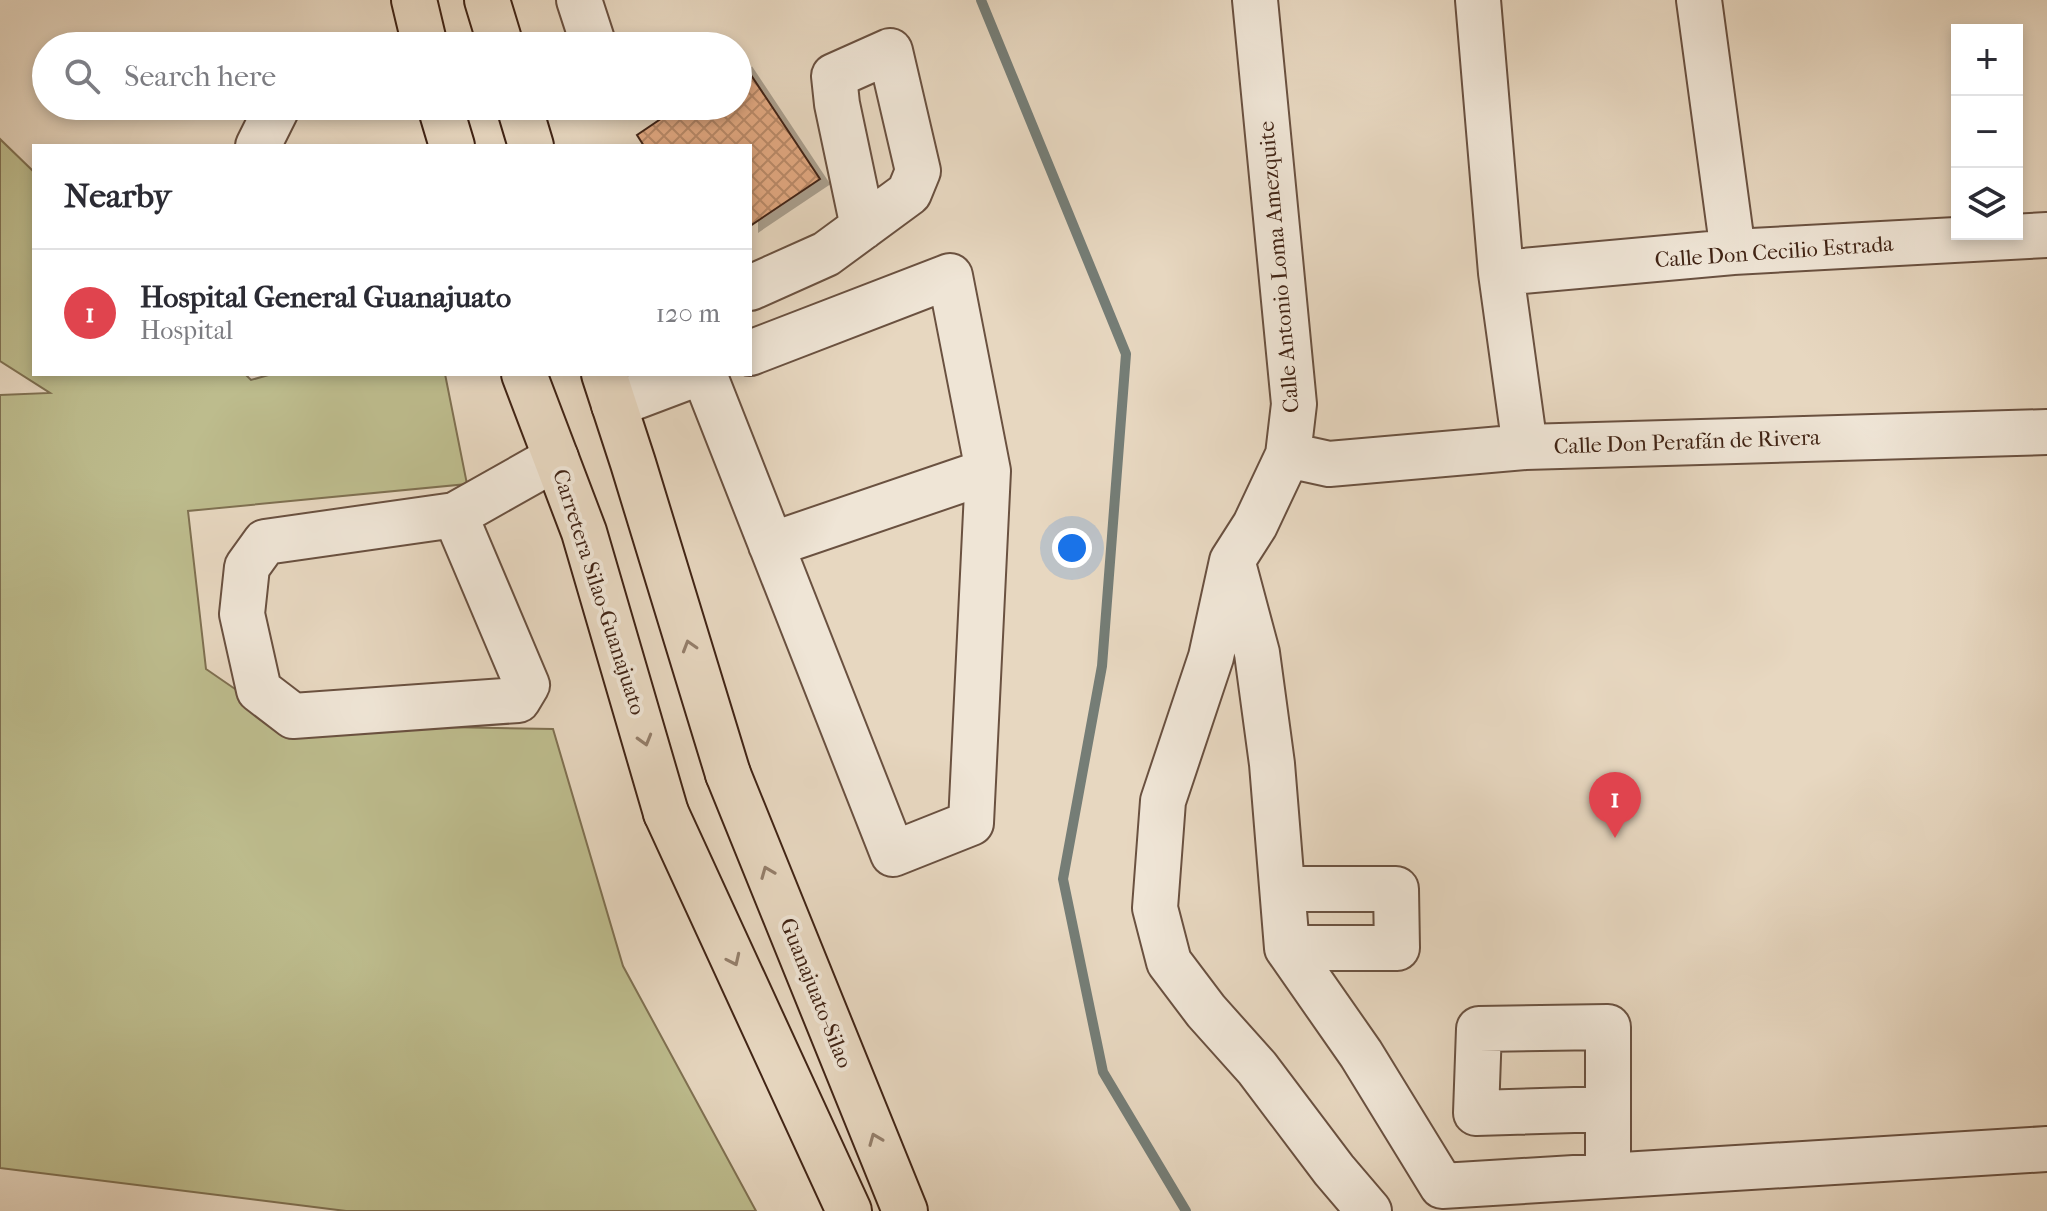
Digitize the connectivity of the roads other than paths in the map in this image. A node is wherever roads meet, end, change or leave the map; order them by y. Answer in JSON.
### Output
{"nodes":[{"id":1,"x":414,"y":0,"type":"edge"},
{"id":2,"x":487,"y":0,"type":"edge"},
{"id":3,"x":579,"y":0,"type":"edge"},
{"id":4,"x":1255,"y":0,"type":"edge"},
{"id":5,"x":1478,"y":0,"type":"edge"},
{"id":6,"x":1699,"y":0,"type":"edge"},
{"id":7,"x":422,"y":32,"type":"edge"},
{"id":8,"x":497,"y":32,"type":"edge"},
{"id":9,"x":589,"y":32,"type":"edge"},
{"id":10,"x":271,"y":120,"type":"edge"},
{"id":11,"x":444,"y":120,"type":"edge"},
{"id":12,"x":523,"y":120,"type":"edge"},
{"id":13,"x":259,"y":144,"type":"edge"},
{"id":14,"x":451,"y":144,"type":"edge"},
{"id":15,"x":530,"y":144,"type":"edge"},
{"id":16,"x":863,"y":227,"type":"dead end"},
{"id":17,"x":2047,"y":235,"type":"edge"},
{"id":18,"x":1733,"y":252,"type":"junction"},
{"id":19,"x":1501,"y":273,"type":"junction"},
{"id":20,"x":752,"y":287,"type":"edge"},
{"id":21,"x":752,"y":352,"type":"edge"},
{"id":22,"x":525,"y":376,"type":"edge"},
{"id":23,"x":685,"y":376,"type":"edge"},
{"id":24,"x":705,"y":376,"type":"edge"},
{"id":25,"x":609,"y":390,"type":"edge"},
{"id":26,"x":2047,"y":432,"type":"edge"},
{"id":27,"x":1525,"y":447,"type":"junction"},
{"id":28,"x":556,"y":458,"type":"junction"},
{"id":29,"x":1308,"y":460,"type":"junction"},
{"id":30,"x":988,"y":471,"type":"junction"},
{"id":31,"x":455,"y":515,"type":"junction"},
{"id":32,"x":771,"y":545,"type":"junction"},
{"id":33,"x":1232,"y":561,"type":"junction"},
{"id":34,"x":1283,"y":889,"type":"junction"},
{"id":35,"x":1287,"y":948,"type":"junction"},
{"id":36,"x":1608,"y":1109,"type":"dead end"},
{"id":37,"x":2047,"y":1149,"type":"edge"},
{"id":38,"x":1608,"y":1176,"type":"junction"},
{"id":39,"x":849,"y":1211,"type":"edge"},
{"id":40,"x":905,"y":1211,"type":"edge"},
{"id":41,"x":1369,"y":1211,"type":"edge"}],
"edges":[{"from":1,"to":7,"type":"main road"},
{"from":2,"to":8,"type":"main road"},
{"from":3,"to":9,"type":"street"},
{"from":4,"to":29,"type":"street","name":"Calle Antonio Loma Amezquite"},
{"from":5,"to":19,"type":"street"},
{"from":6,"to":18,"type":"street"},
{"from":10,"to":13,"type":"street"},
{"from":11,"to":14,"type":"main road"},
{"from":12,"to":15,"type":"main road"},
{"from":16,"to":20,"type":"street"},
{"from":17,"to":18,"type":"street","name":"Calle Don Cecilio Estrada"},
{"from":18,"to":19,"type":"street","name":"Calle Don Cecilio Estrada"},
{"from":19,"to":27,"type":"street"},
{"from":21,"to":30,"type":"street"},
{"from":22,"to":28,"type":"main road","name":"Carretera Silao-Guanajuato"},
{"from":23,"to":25,"type":"street"},
{"from":24,"to":32,"type":"street"},
{"from":40,"to":25,"type":"main road","name":"Guanajuato-Silao","one_way":true},
{"from":26,"to":27,"type":"street","name":"Calle Don Perafán de Rivera"},
{"from":27,"to":29,"type":"street","name":"Calle Don Perafán de Rivera"},
{"from":28,"to":31,"type":"street"},
{"from":28,"to":39,"type":"main road","name":"Carretera Silao-Guanajuato","one_way":true},
{"from":29,"to":33,"type":"street","name":"Calle Antonio Loma Amezquite"},
{"from":30,"to":32,"type":"street"},
{"from":30,"to":32,"type":"street"},
{"from":31,"to":31,"type":"street"},
{"from":33,"to":34,"type":"street"},
{"from":33,"to":41,"type":"street","name":"Calle Antonio Loma Amezquite"},
{"from":34,"to":35,"type":"street"},
{"from":34,"to":35,"type":"street"},
{"from":35,"to":38,"type":"street"},
{"from":36,"to":38,"type":"street"},
{"from":37,"to":38,"type":"street"}]}
